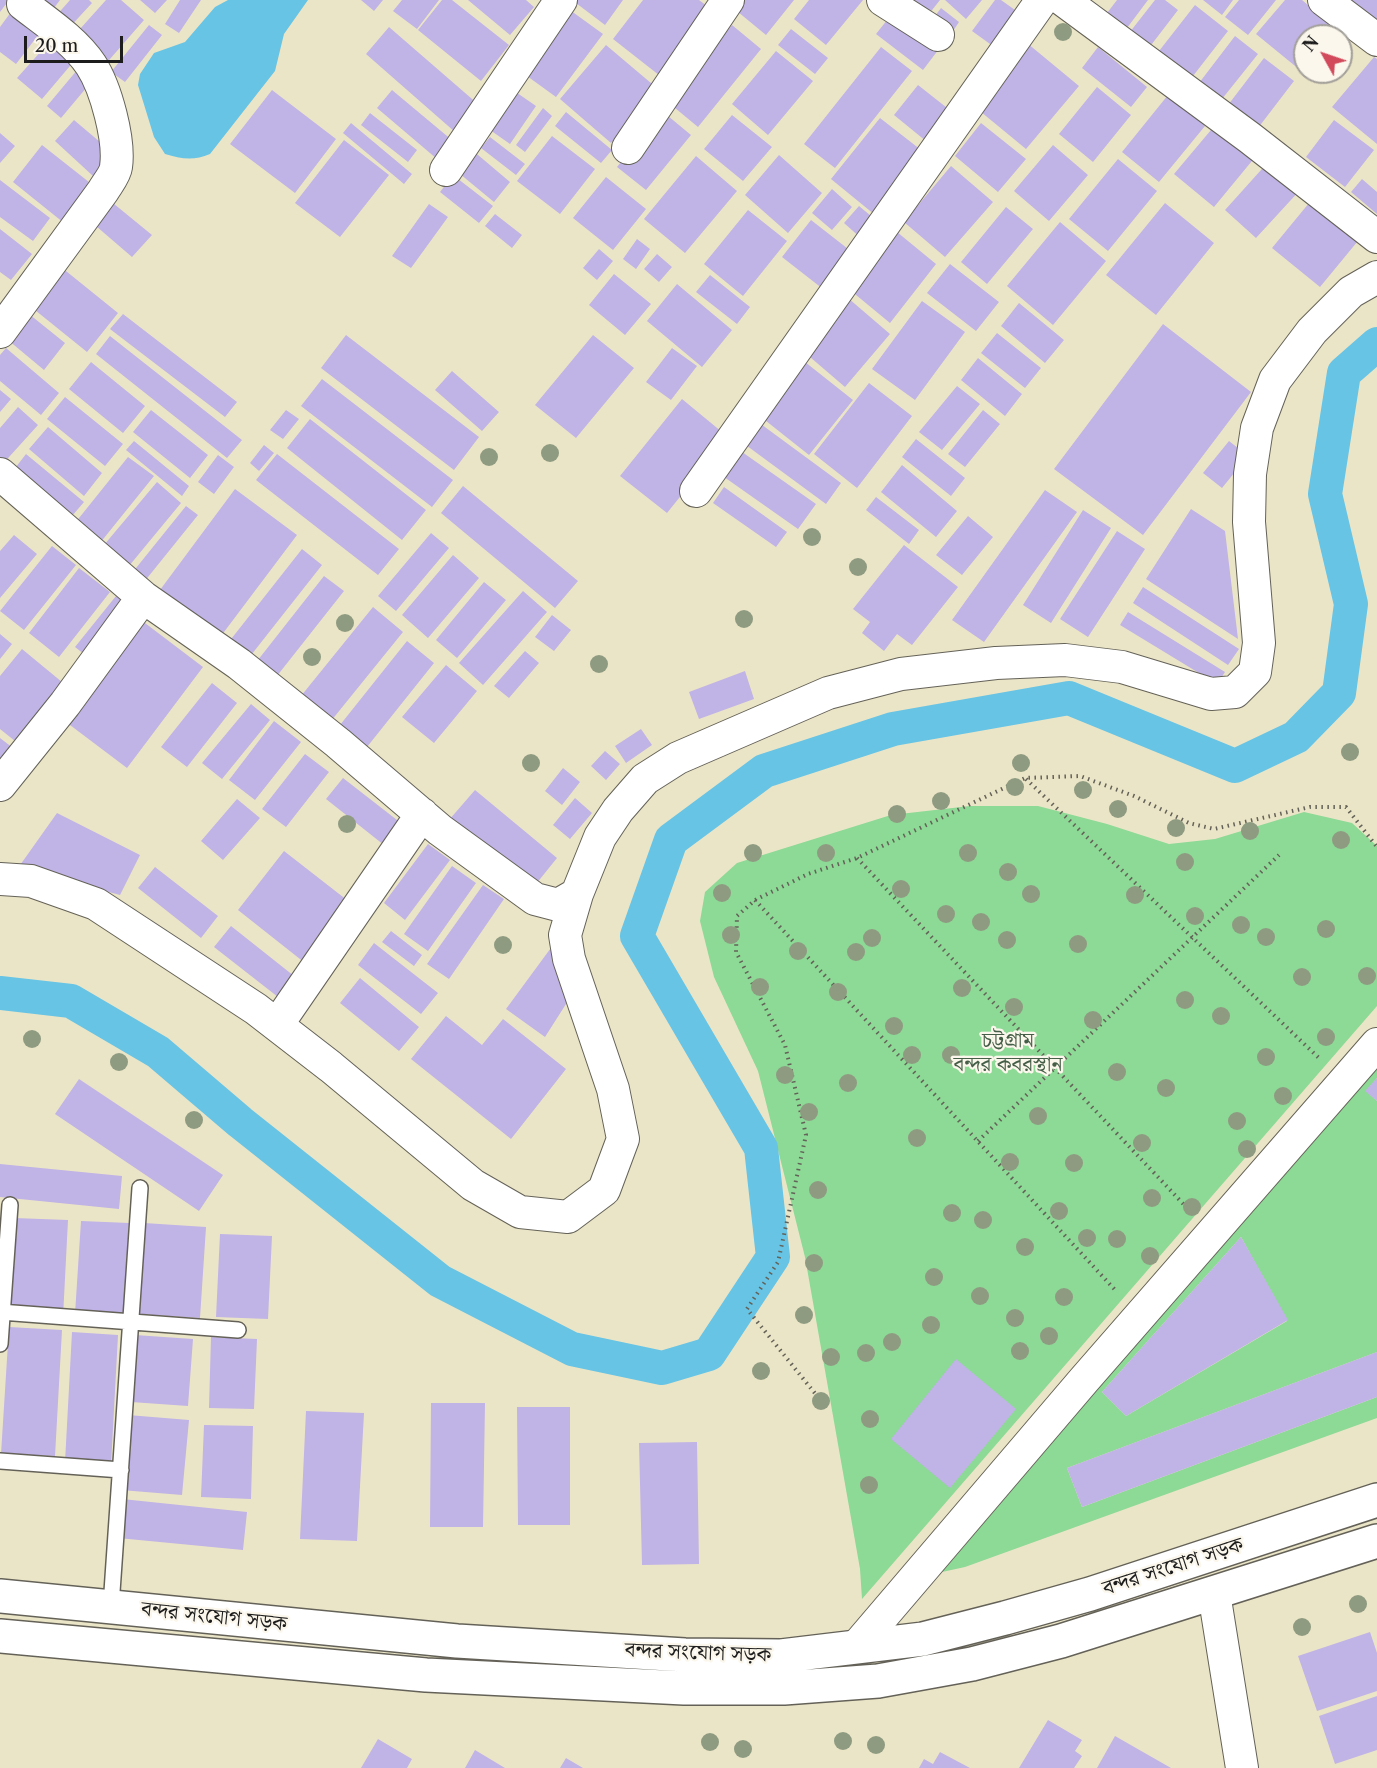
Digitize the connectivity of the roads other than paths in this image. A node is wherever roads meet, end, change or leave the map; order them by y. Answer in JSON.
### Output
{"nodes":[{"id":1,"x":25,"y":0,"type":"edge"},
{"id":2,"x":561,"y":0,"type":"edge"},
{"id":3,"x":728,"y":0,"type":"edge"},
{"id":4,"x":883,"y":0,"type":"edge"},
{"id":5,"x":1042,"y":0,"type":"edge"},
{"id":6,"x":1062,"y":0,"type":"edge"},
{"id":7,"x":1324,"y":0,"type":"edge"},
{"id":8,"x":938,"y":35,"type":"dead end"},
{"id":9,"x":1377,"y":40,"type":"edge"},
{"id":10,"x":628,"y":148,"type":"dead end"},
{"id":11,"x":446,"y":170,"type":"dead end"},
{"id":12,"x":1377,"y":237,"type":"edge"},
{"id":13,"x":1377,"y":277,"type":"edge"},
{"id":14,"x":0,"y":332,"type":"edge"},
{"id":15,"x":0,"y":474,"type":"edge"},
{"id":16,"x":696,"y":491,"type":"dead end"},
{"id":17,"x":143,"y":597,"type":"junction"},
{"id":18,"x":0,"y":785,"type":"edge"},
{"id":19,"x":422,"y":814,"type":"junction"},
{"id":20,"x":0,"y":879,"type":"edge"},
{"id":21,"x":577,"y":894,"type":"junction"},
{"id":22,"x":277,"y":1025,"type":"junction"},
{"id":23,"x":1377,"y":1044,"type":"edge"},
{"id":24,"x":140,"y":1188,"type":"dead end"},
{"id":25,"x":10,"y":1205,"type":"dead end"},
{"id":26,"x":1,"y":1312,"type":"edge"},
{"id":27,"x":131,"y":1320,"type":"junction"},
{"id":28,"x":238,"y":1330,"type":"dead end"},
{"id":29,"x":0,"y":1344,"type":"edge"},
{"id":30,"x":0,"y":1461,"type":"edge"},
{"id":31,"x":121,"y":1470,"type":"junction"},
{"id":32,"x":1377,"y":1500,"type":"edge"},
{"id":33,"x":1377,"y":1541,"type":"edge"},
{"id":34,"x":1214,"y":1593,"type":"junction"},
{"id":35,"x":0,"y":1596,"type":"edge"},
{"id":36,"x":111,"y":1606,"type":"junction"},
{"id":37,"x":0,"y":1636,"type":"edge"},
{"id":38,"x":857,"y":1646,"type":"junction"},
{"id":39,"x":1242,"y":1768,"type":"edge"}],
"edges":[{"from":1,"to":14,"type":"street"},
{"from":2,"to":11,"type":"street"},
{"from":3,"to":10,"type":"street"},
{"from":4,"to":8,"type":"street"},
{"from":5,"to":16,"type":"street"},
{"from":6,"to":12,"type":"street"},
{"from":7,"to":9,"type":"street"},
{"from":13,"to":21,"type":"street"},
{"from":15,"to":17,"type":"street"},
{"from":17,"to":18,"type":"street"},
{"from":17,"to":19,"type":"street"},
{"from":19,"to":21,"type":"street"},
{"from":19,"to":22,"type":"street"},
{"from":20,"to":22,"type":"street"},
{"from":21,"to":22,"type":"street"},
{"from":23,"to":38,"type":"street"},
{"from":24,"to":27,"type":"lane"},
{"from":25,"to":26,"type":"lane"},
{"from":26,"to":27,"type":"lane"},
{"from":26,"to":29,"type":"lane"},
{"from":27,"to":28,"type":"lane"},
{"from":27,"to":31,"type":"lane"},
{"from":30,"to":31,"type":"lane"},
{"from":31,"to":36,"type":"lane"},
{"from":32,"to":38,"type":"highway","name":"বন্দর সংযোগ সড়ক"},
{"from":33,"to":34,"type":"highway","name":"বন্দর সংযোগ সড়ক"},
{"from":34,"to":37,"type":"highway","name":"বন্দর সংযোগ সড়ক"},
{"from":34,"to":39,"type":"street"},
{"from":35,"to":36,"type":"highway","name":"বন্দর সংযোগ সড়ক"},
{"from":36,"to":38,"type":"highway","name":"বন্দর সংযোগ সড়ক"}]}
